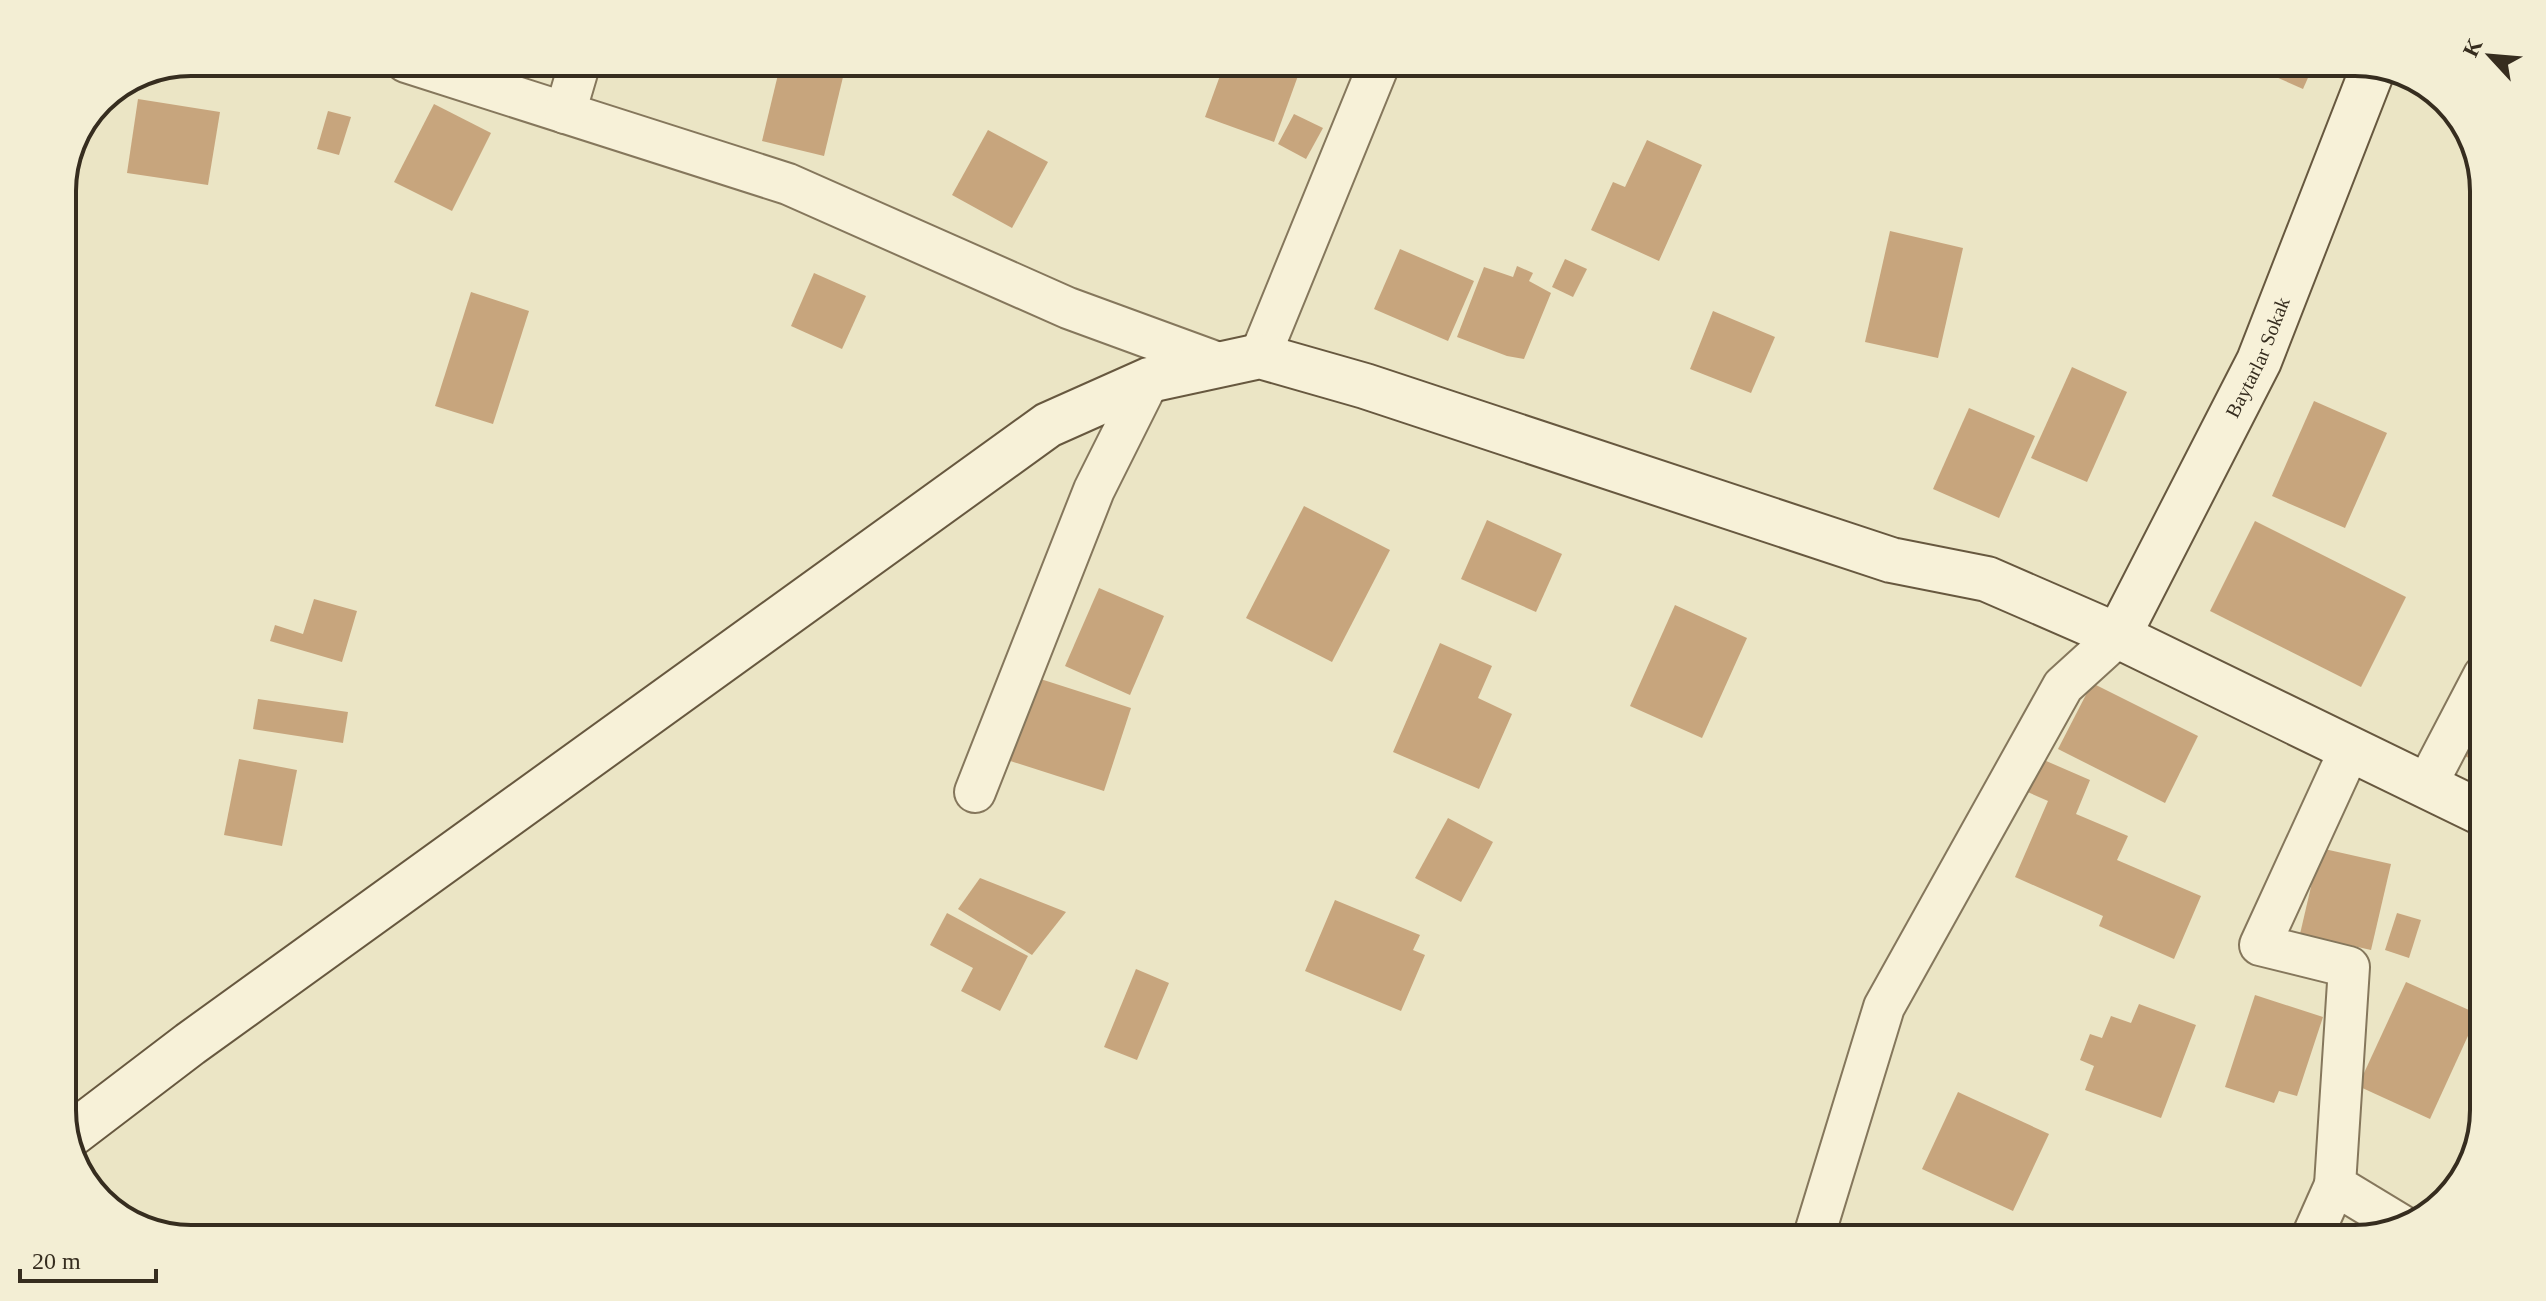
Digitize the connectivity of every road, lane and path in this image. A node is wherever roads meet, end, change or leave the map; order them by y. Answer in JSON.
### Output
{"nodes":[{"id":1,"x":450,"y":76,"type":"edge"},
{"id":2,"x":576,"y":76,"type":"edge"},
{"id":3,"x":1373,"y":76,"type":"edge"},
{"id":4,"x":2370,"y":77,"type":"edge"},
{"id":5,"x":565,"y":113,"type":"junction"},
{"id":6,"x":1240,"y":360,"type":"junction"},
{"id":7,"x":1149,"y":380,"type":"junction"},
{"id":8,"x":2118,"y":636,"type":"junction"},
{"id":9,"x":2470,"y":702,"type":"edge"},
{"id":10,"x":2350,"y":749,"type":"junction"},
{"id":11,"x":2426,"y":786,"type":"junction"},
{"id":12,"x":975,"y":792,"type":"dead end"},
{"id":13,"x":2470,"y":807,"type":"edge"},
{"id":14,"x":78,"y":1130,"type":"edge"},
{"id":15,"x":2335,"y":1185,"type":"junction"},
{"id":16,"x":2391,"y":1219,"type":"edge"},
{"id":17,"x":1817,"y":1225,"type":"edge"},
{"id":18,"x":2317,"y":1225,"type":"edge"}],
"edges":[{"from":1,"to":5,"type":"street"},
{"from":2,"to":5,"type":"street"},
{"from":3,"to":6,"type":"street"},
{"from":4,"to":8,"type":"main road","name":"Baytarlar Sokak"},
{"from":5,"to":6,"type":"street"},
{"from":6,"to":7,"type":"main road"},
{"from":6,"to":8,"type":"main road"},
{"from":7,"to":12,"type":"street"},
{"from":7,"to":14,"type":"main road"},
{"from":8,"to":10,"type":"main road"},
{"from":8,"to":17,"type":"street"},
{"from":9,"to":11,"type":"street"},
{"from":10,"to":11,"type":"main road"},
{"from":10,"to":15,"type":"street"},
{"from":11,"to":13,"type":"main road"},
{"from":15,"to":16,"type":"street"},
{"from":15,"to":18,"type":"street"}]}
